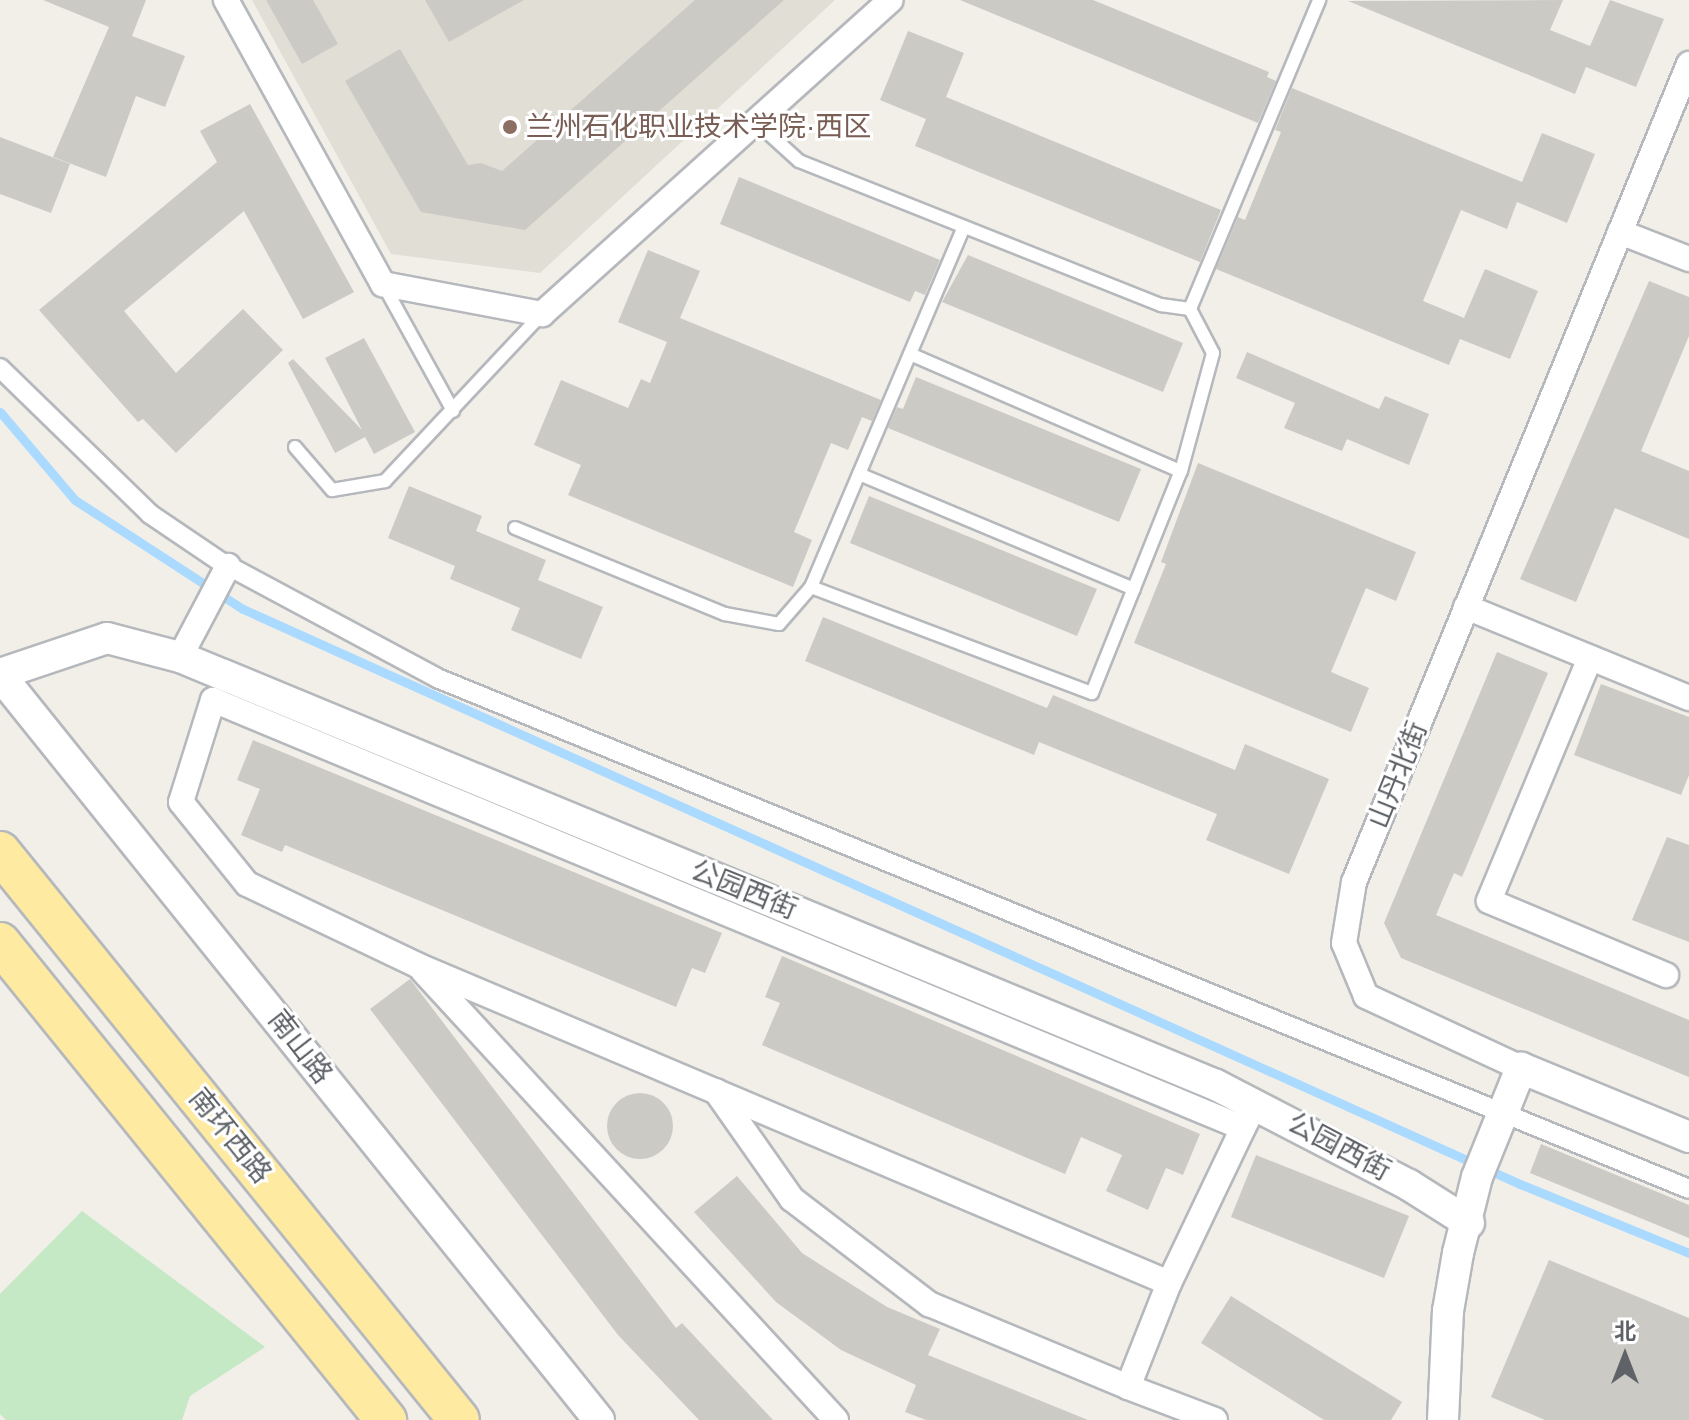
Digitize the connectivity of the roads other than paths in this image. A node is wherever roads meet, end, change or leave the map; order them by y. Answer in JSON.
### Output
{"nodes":[{"id":1,"x":226,"y":0,"type":"edge"},
{"id":2,"x":891,"y":0,"type":"edge"},
{"id":3,"x":1319,"y":0,"type":"edge"},
{"id":4,"x":1689,"y":64,"type":"edge"},
{"id":5,"x":756,"y":122,"type":"junction"},
{"id":6,"x":964,"y":227,"type":"junction"},
{"id":7,"x":1620,"y":232,"type":"junction"},
{"id":8,"x":1689,"y":259,"type":"edge"},
{"id":9,"x":383,"y":284,"type":"junction"},
{"id":10,"x":1190,"y":309,"type":"junction"},
{"id":11,"x":542,"y":314,"type":"junction"},
{"id":12,"x":910,"y":354,"type":"junction"},
{"id":13,"x":0,"y":368,"type":"edge"},
{"id":14,"x":453,"y":411,"type":"junction"},
{"id":15,"x":295,"y":447,"type":"dead end"},
{"id":16,"x":1181,"y":471,"type":"junction"},
{"id":17,"x":859,"y":474,"type":"junction"},
{"id":18,"x":515,"y":528,"type":"dead end"},
{"id":19,"x":224,"y":574,"type":"junction"},
{"id":20,"x":811,"y":587,"type":"junction"},
{"id":21,"x":1134,"y":589,"type":"junction"},
{"id":22,"x":1466,"y":607,"type":"junction"},
{"id":23,"x":180,"y":657,"type":"junction"},
{"id":24,"x":1590,"y":658,"type":"junction"},
{"id":25,"x":0,"y":674,"type":"edge"},
{"id":26,"x":1689,"y":698,"type":"edge"},
{"id":27,"x":0,"y":852,"type":"edge"},
{"id":28,"x":0,"y":943,"type":"edge"},
{"id":29,"x":417,"y":965,"type":"junction"},
{"id":30,"x":1666,"y":975,"type":"dead end"},
{"id":31,"x":1521,"y":1068,"type":"junction"},
{"id":32,"x":716,"y":1091,"type":"junction"},
{"id":33,"x":1249,"y":1116,"type":"junction"},
{"id":34,"x":1502,"y":1123,"type":"junction"},
{"id":35,"x":1689,"y":1137,"type":"edge"},
{"id":36,"x":1689,"y":1189,"type":"edge"},
{"id":37,"x":1469,"y":1223,"type":"junction"},
{"id":38,"x":1169,"y":1283,"type":"junction"},
{"id":39,"x":1128,"y":1387,"type":"junction"},
{"id":40,"x":386,"y":1420,"type":"edge"},
{"id":41,"x":459,"y":1420,"type":"edge"},
{"id":42,"x":599,"y":1420,"type":"edge"},
{"id":43,"x":836,"y":1420,"type":"edge"},
{"id":44,"x":1215,"y":1420,"type":"edge"},
{"id":45,"x":1443,"y":1420,"type":"edge"}],
"edges":[{"from":1,"to":9,"type":"street"},
{"from":2,"to":5,"type":"street"},
{"from":3,"to":10,"type":"lane"},
{"from":4,"to":7,"type":"street","name":"山丹北街"},
{"from":5,"to":6,"type":"lane"},
{"from":5,"to":11,"type":"street"},
{"from":6,"to":10,"type":"lane"},
{"from":6,"to":12,"type":"lane"},
{"from":7,"to":8,"type":"street"},
{"from":7,"to":22,"type":"street","name":"山丹北街"},
{"from":9,"to":11,"type":"street"},
{"from":9,"to":14,"type":"lane"},
{"from":10,"to":16,"type":"lane"},
{"from":11,"to":14,"type":"lane"},
{"from":12,"to":16,"type":"lane"},
{"from":12,"to":17,"type":"lane"},
{"from":13,"to":19,"type":"street"},
{"from":14,"to":15,"type":"lane"},
{"from":16,"to":21,"type":"lane"},
{"from":17,"to":20,"type":"lane"},
{"from":17,"to":21,"type":"lane"},
{"from":18,"to":20,"type":"lane"},
{"from":19,"to":23,"type":"street"},
{"from":19,"to":34,"type":"street"},
{"from":20,"to":21,"type":"lane"},
{"from":22,"to":24,"type":"street"},
{"from":22,"to":31,"type":"street","name":"山丹北街"},
{"from":23,"to":25,"type":"street","name":"公园西街"},
{"from":23,"to":33,"type":"street","name":"公园西街"},
{"from":24,"to":26,"type":"street"},
{"from":24,"to":30,"type":"street"},
{"from":25,"to":42,"type":"street","name":"南山路"},
{"from":27,"to":41,"type":"highway","name":"南环西路"},
{"from":28,"to":40,"type":"highway","name":"南环西路"},
{"from":29,"to":32,"type":"street"},
{"from":29,"to":33,"type":"street"},
{"from":29,"to":43,"type":"street"},
{"from":31,"to":34,"type":"street"},
{"from":31,"to":35,"type":"street"},
{"from":32,"to":38,"type":"street"},
{"from":32,"to":39,"type":"street"},
{"from":33,"to":37,"type":"street","name":"公园西街"},
{"from":33,"to":38,"type":"street"},
{"from":34,"to":36,"type":"street"},
{"from":34,"to":37,"type":"street"},
{"from":37,"to":45,"type":"street"},
{"from":38,"to":39,"type":"street"},
{"from":39,"to":44,"type":"street"}]}
